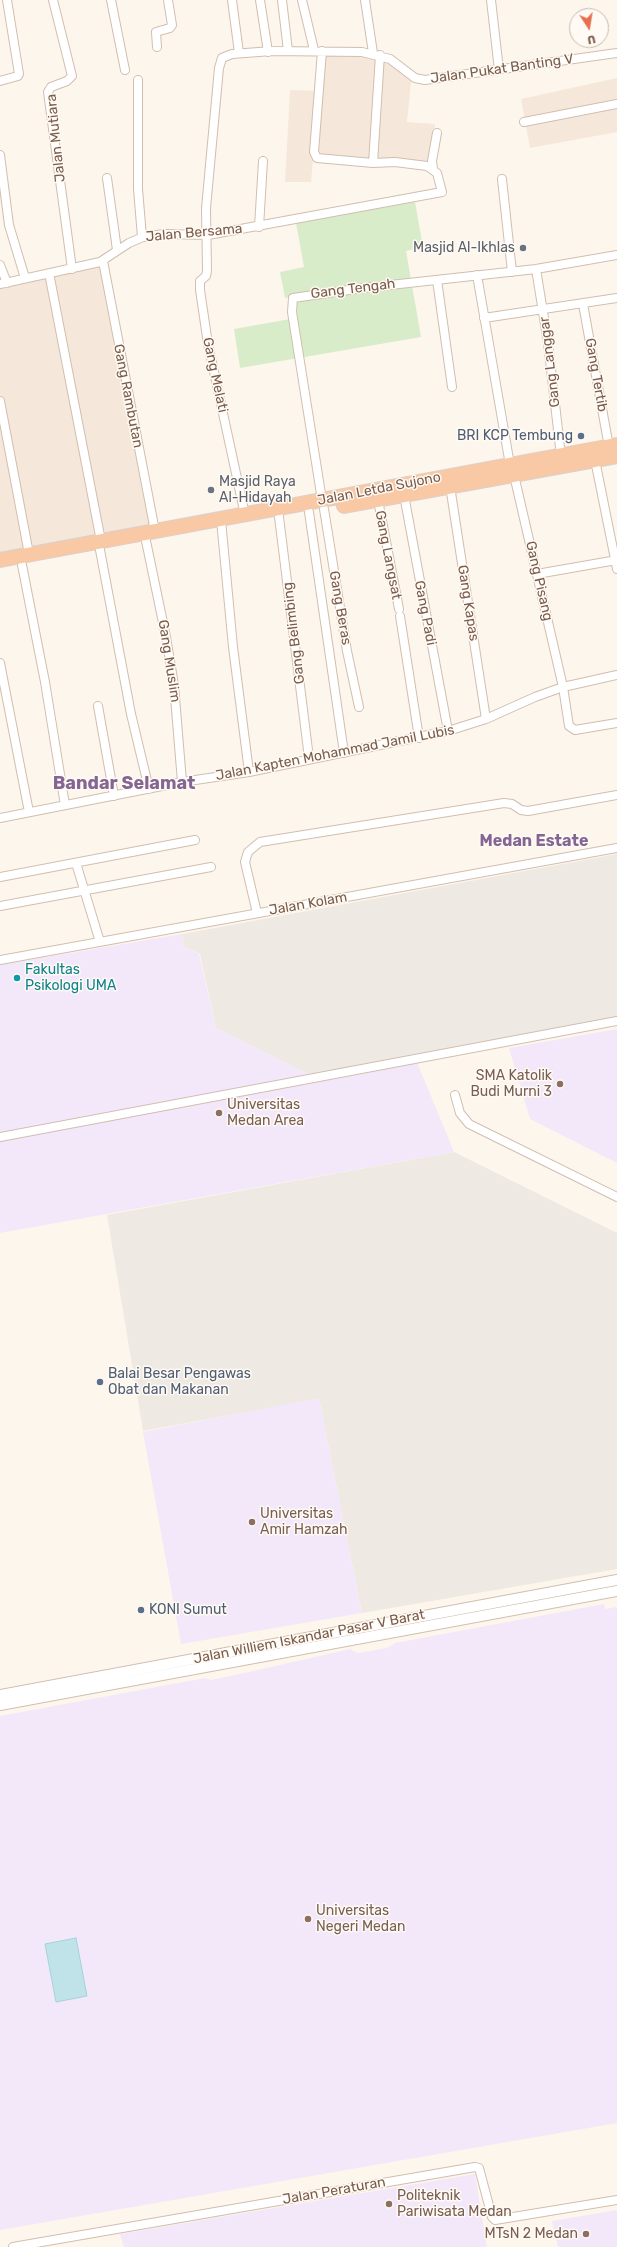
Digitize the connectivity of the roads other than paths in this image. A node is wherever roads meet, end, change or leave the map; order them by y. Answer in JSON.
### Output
{"nodes":[{"id":1,"x":7,"y":0,"type":"edge"},
{"id":2,"x":53,"y":0,"type":"edge"},
{"id":3,"x":111,"y":0,"type":"edge"},
{"id":4,"x":168,"y":0,"type":"edge"},
{"id":5,"x":232,"y":0,"type":"edge"},
{"id":6,"x":260,"y":0,"type":"edge"},
{"id":7,"x":282,"y":0,"type":"edge"},
{"id":8,"x":302,"y":0,"type":"edge"},
{"id":9,"x":365,"y":0,"type":"edge"},
{"id":10,"x":492,"y":0,"type":"edge"},
{"id":11,"x":158,"y":47,"type":"dead end"},
{"id":12,"x":288,"y":51,"type":"junction"},
{"id":13,"x":318,"y":51,"type":"junction"},
{"id":14,"x":268,"y":52,"type":"junction"},
{"id":15,"x":239,"y":53,"type":"junction"},
{"id":16,"x":617,"y":53,"type":"edge"},
{"id":17,"x":377,"y":54,"type":"junction"},
{"id":18,"x":227,"y":55,"type":"joint"},
{"id":19,"x":125,"y":70,"type":"dead end"},
{"id":20,"x":499,"y":70,"type":"junction"},
{"id":21,"x":138,"y":80,"type":"dead end"},
{"id":22,"x":0,"y":81,"type":"edge"},
{"id":23,"x":617,"y":104,"type":"edge"},
{"id":24,"x":524,"y":122,"type":"dead end"},
{"id":25,"x":437,"y":133,"type":"dead end"},
{"id":26,"x":0,"y":155,"type":"edge"},
{"id":27,"x":263,"y":161,"type":"dead end"},
{"id":28,"x":373,"y":163,"type":"junction"},
{"id":29,"x":434,"y":169,"type":"junction"},
{"id":30,"x":107,"y":178,"type":"dead end"},
{"id":31,"x":502,"y":179,"type":"dead end"},
{"id":32,"x":259,"y":227,"type":"junction"},
{"id":33,"x":206,"y":235,"type":"junction"},
{"id":34,"x":142,"y":237,"type":"junction"},
{"id":35,"x":117,"y":250,"type":"junction"},
{"id":36,"x":617,"y":255,"type":"edge"},
{"id":37,"x":103,"y":261,"type":"junction"},
{"id":38,"x":0,"y":265,"type":"edge"},
{"id":39,"x":72,"y":268,"type":"junction"},
{"id":40,"x":536,"y":269,"type":"junction"},
{"id":41,"x":512,"y":272,"type":"junction"},
{"id":42,"x":49,"y":273,"type":"junction"},
{"id":43,"x":477,"y":275,"type":"junction"},
{"id":44,"x":25,"y":278,"type":"junction"},
{"id":45,"x":437,"y":280,"type":"junction"},
{"id":46,"x":3,"y":283,"type":"edge"},
{"id":47,"x":617,"y":298,"type":"edge"},
{"id":48,"x":583,"y":304,"type":"junction"},
{"id":49,"x":543,"y":310,"type":"junction"},
{"id":50,"x":484,"y":318,"type":"junction"},
{"id":51,"x":452,"y":387,"type":"dead end"},
{"id":52,"x":0,"y":401,"type":"edge"},
{"id":53,"x":614,"y":450,"type":"edge"},
{"id":54,"x":561,"y":456,"type":"junction"},
{"id":55,"x":594,"y":460,"type":"junction"},
{"id":56,"x":512,"y":470,"type":"junction"},
{"id":57,"x":450,"y":486,"type":"junction"},
{"id":58,"x":404,"y":495,"type":"junction"},
{"id":59,"x":378,"y":500,"type":"junction"},
{"id":60,"x":323,"y":505,"type":"junction"},
{"id":61,"x":309,"y":512,"type":"junction"},
{"id":62,"x":279,"y":513,"type":"junction"},
{"id":63,"x":245,"y":515,"type":"junction"},
{"id":64,"x":221,"y":524,"type":"junction"},
{"id":65,"x":151,"y":536,"type":"junction"},
{"id":66,"x":100,"y":546,"type":"junction"},
{"id":67,"x":0,"y":560,"type":"edge"},
{"id":68,"x":26,"y":560,"type":"junction"},
{"id":69,"x":616,"y":560,"type":"edge"},
{"id":70,"x":0,"y":569,"type":"edge"},
{"id":71,"x":617,"y":569,"type":"edge"},
{"id":72,"x":537,"y":574,"type":"junction"},
{"id":73,"x":0,"y":663,"type":"edge"},
{"id":74,"x":617,"y":675,"type":"edge"},
{"id":75,"x":563,"y":687,"type":"junction"},
{"id":76,"x":98,"y":706,"type":"dead end"},
{"id":77,"x":359,"y":707,"type":"dead end"},
{"id":78,"x":486,"y":719,"type":"junction"},
{"id":79,"x":617,"y":723,"type":"edge"},
{"id":80,"x":448,"y":731,"type":"junction"},
{"id":81,"x":419,"y":738,"type":"junction"},
{"id":82,"x":344,"y":752,"type":"junction"},
{"id":83,"x":309,"y":758,"type":"junction"},
{"id":84,"x":248,"y":772,"type":"junction"},
{"id":85,"x":182,"y":782,"type":"junction"},
{"id":86,"x":149,"y":789,"type":"junction"},
{"id":87,"x":617,"y":795,"type":"edge"},
{"id":88,"x":114,"y":796,"type":"junction"},
{"id":89,"x":65,"y":805,"type":"junction"},
{"id":90,"x":29,"y":812,"type":"junction"},
{"id":91,"x":0,"y":818,"type":"edge"},
{"id":92,"x":195,"y":840,"type":"dead end"},
{"id":93,"x":617,"y":848,"type":"edge"},
{"id":94,"x":76,"y":863,"type":"junction"},
{"id":95,"x":211,"y":867,"type":"dead end"},
{"id":96,"x":0,"y":877,"type":"edge"},
{"id":97,"x":83,"y":890,"type":"junction"},
{"id":98,"x":0,"y":906,"type":"edge"},
{"id":99,"x":257,"y":913,"type":"junction"},
{"id":100,"x":100,"y":942,"type":"junction"},
{"id":101,"x":0,"y":960,"type":"edge"},
{"id":102,"x":617,"y":1021,"type":"edge"},
{"id":103,"x":455,"y":1095,"type":"dead end"},
{"id":104,"x":0,"y":1137,"type":"edge"},
{"id":105,"x":617,"y":1197,"type":"edge"},
{"id":106,"x":617,"y":1580,"type":"edge"},
{"id":107,"x":617,"y":1591,"type":"edge"},
{"id":108,"x":500,"y":1602,"type":"junction"},
{"id":109,"x":503,"y":1612,"type":"junction"},
{"id":110,"x":429,"y":1615,"type":"junction"},
{"id":111,"x":431,"y":1626,"type":"junction"},
{"id":112,"x":119,"y":1678,"type":"junction"},
{"id":113,"x":0,"y":1695,"type":"edge"},
{"id":114,"x":17,"y":1697,"type":"junction"},
{"id":115,"x":0,"y":1705,"type":"edge"},
{"id":116,"x":617,"y":2200,"type":"edge"},
{"id":117,"x":13,"y":2247,"type":"edge"}],
"edges":[{"from":1,"to":22,"type":"street"},
{"from":2,"to":39,"type":"street","name":"Jalan Mutiara"},
{"from":3,"to":19,"type":"street"},
{"from":4,"to":11,"type":"street"},
{"from":5,"to":15,"type":"street"},
{"from":6,"to":14,"type":"street"},
{"from":7,"to":12,"type":"street"},
{"from":8,"to":13,"type":"street"},
{"from":9,"to":17,"type":"street"},
{"from":10,"to":20,"type":"street"},
{"from":12,"to":13,"type":"street","name":"Jalan Pukat Banting V"},
{"from":12,"to":14,"type":"street","name":"Jalan Pukat Banting V"},
{"from":13,"to":17,"type":"street","name":"Jalan Pukat Banting V"},
{"from":13,"to":28,"type":"street"},
{"from":14,"to":15,"type":"street","name":"Jalan Pukat Banting V"},
{"from":15,"to":18,"type":"street","name":"Jalan Pukat Banting V"},
{"from":16,"to":20,"type":"street","name":"Jalan Pukat Banting V"},
{"from":17,"to":20,"type":"street","name":"Jalan Pukat Banting V"},
{"from":17,"to":28,"type":"street"},
{"from":18,"to":33,"type":"street","name":"Gang Melati"},
{"from":21,"to":34,"type":"street"},
{"from":23,"to":24,"type":"street"},
{"from":25,"to":29,"type":"street"},
{"from":26,"to":44,"type":"street"},
{"from":27,"to":32,"type":"street"},
{"from":28,"to":29,"type":"street"},
{"from":29,"to":32,"type":"street","name":"Jalan Bersama"},
{"from":30,"to":35,"type":"street"},
{"from":31,"to":41,"type":"street"},
{"from":32,"to":33,"type":"street","name":"Jalan Bersama"},
{"from":33,"to":34,"type":"street","name":"Jalan Bersama"},
{"from":33,"to":63,"type":"street","name":"Gang Melati"},
{"from":34,"to":35,"type":"street","name":"Jalan Bersama"},
{"from":35,"to":37,"type":"street","name":"Jalan Bersama"},
{"from":36,"to":40,"type":"street","name":"Gang Tengah"},
{"from":37,"to":39,"type":"street","name":"Jalan Bersama"},
{"from":37,"to":65,"type":"street","name":"Gang Rambutan"},
{"from":38,"to":46,"type":"street"},
{"from":39,"to":42,"type":"street","name":"Jalan Bersama"},
{"from":40,"to":41,"type":"street","name":"Gang Tengah"},
{"from":40,"to":49,"type":"street","name":"Gang Langgar"},
{"from":41,"to":43,"type":"street","name":"Gang Tengah"},
{"from":42,"to":44,"type":"street","name":"Jalan Bersama"},
{"from":42,"to":66,"type":"street"},
{"from":43,"to":45,"type":"street","name":"Gang Tengah"},
{"from":43,"to":50,"type":"street","name":"Gang Pisang"},
{"from":44,"to":46,"type":"street","name":"Jalan Bersama"},
{"from":45,"to":51,"type":"street"},
{"from":45,"to":60,"type":"street","name":"Gang Tengah"},
{"from":47,"to":48,"type":"street"},
{"from":48,"to":49,"type":"street"},
{"from":48,"to":53,"type":"street","name":"Gang Tertib"},
{"from":49,"to":50,"type":"street"},
{"from":49,"to":54,"type":"street","name":"Gang Langgar"},
{"from":50,"to":56,"type":"street","name":"Gang Pisang"},
{"from":52,"to":68,"type":"street"},
{"from":53,"to":54,"type":"highway","name":"Jalan Letda Sujono"},
{"from":53,"to":55,"type":"highway","name":"Jalan Letda Sujono"},
{"from":54,"to":56,"type":"highway","name":"Jalan Letda Sujono"},
{"from":55,"to":56,"type":"highway","name":"Jalan Letda Sujono"},
{"from":55,"to":69,"type":"street"},
{"from":56,"to":57,"type":"highway","name":"Jalan Letda Sujono"},
{"from":56,"to":60,"type":"highway","name":"Jalan Letda Sujono"},
{"from":56,"to":72,"type":"street","name":"Gang Pisang"},
{"from":57,"to":58,"type":"highway","name":"Jalan Letda Sujono"},
{"from":57,"to":78,"type":"street","name":"Gang Kapas"},
{"from":58,"to":59,"type":"highway","name":"Jalan Letda Sujono"},
{"from":58,"to":80,"type":"street","name":"Gang Padi"},
{"from":59,"to":60,"type":"highway","name":"Jalan Letda Sujono"},
{"from":59,"to":81,"type":"street","name":"Gang Langsat"},
{"from":60,"to":61,"type":"highway","name":"Jalan Letda Sujono"},
{"from":60,"to":62,"type":"highway","name":"Jalan Letda Sujono"},
{"from":60,"to":77,"type":"street","name":"Gang Beras"},
{"from":61,"to":62,"type":"highway","name":"Jalan Letda Sujono"},
{"from":61,"to":82,"type":"street"},
{"from":62,"to":63,"type":"highway","name":"Jalan Letda Sujono"},
{"from":62,"to":64,"type":"highway","name":"Jalan Letda Sujono"},
{"from":62,"to":83,"type":"street","name":"Gang Belimbing"},
{"from":63,"to":64,"type":"highway","name":"Jalan Letda Sujono"},
{"from":64,"to":65,"type":"highway","name":"Jalan Letda Sujono"},
{"from":64,"to":84,"type":"street"},
{"from":65,"to":66,"type":"highway","name":"Jalan Letda Sujono"},
{"from":65,"to":85,"type":"street","name":"Gang Muslim"},
{"from":66,"to":68,"type":"highway","name":"Jalan Letda Sujono"},
{"from":66,"to":86,"type":"street"},
{"from":67,"to":68,"type":"highway","name":"Jalan Letda Sujono"},
{"from":68,"to":70,"type":"highway","name":"Jalan Letda Sujono"},
{"from":68,"to":89,"type":"street"},
{"from":69,"to":71,"type":"street"},
{"from":69,"to":72,"type":"street"},
{"from":72,"to":75,"type":"street","name":"Gang Pisang"},
{"from":73,"to":90,"type":"street"},
{"from":74,"to":75,"type":"street","name":"Jalan Kapten Mohammad Jamil Lubis"},
{"from":75,"to":78,"type":"street","name":"Jalan Kapten Mohammad Jamil Lubis"},
{"from":75,"to":79,"type":"street","name":"Gang Pisang"},
{"from":76,"to":88,"type":"street"},
{"from":78,"to":80,"type":"street","name":"Jalan Kapten Mohammad Jamil Lubis"},
{"from":80,"to":81,"type":"street","name":"Jalan Kapten Mohammad Jamil Lubis"},
{"from":81,"to":82,"type":"street","name":"Jalan Kapten Mohammad Jamil Lubis"},
{"from":82,"to":83,"type":"street","name":"Jalan Kapten Mohammad Jamil Lubis"},
{"from":83,"to":84,"type":"street","name":"Jalan Kapten Mohammad Jamil Lubis"},
{"from":84,"to":85,"type":"street","name":"Jalan Kapten Mohammad Jamil Lubis"},
{"from":85,"to":86,"type":"street","name":"Jalan Kapten Mohammad Jamil Lubis"},
{"from":86,"to":88,"type":"street","name":"Jalan Kapten Mohammad Jamil Lubis"},
{"from":87,"to":99,"type":"street"},
{"from":88,"to":89,"type":"street","name":"Jalan Kapten Mohammad Jamil Lubis"},
{"from":89,"to":90,"type":"street","name":"Jalan Kapten Mohammad Jamil Lubis"},
{"from":90,"to":91,"type":"street","name":"Jalan Kapten Mohammad Jamil Lubis"},
{"from":92,"to":94,"type":"street"},
{"from":93,"to":99,"type":"street","name":"Jalan Kolam"},
{"from":94,"to":96,"type":"street"},
{"from":94,"to":97,"type":"street"},
{"from":95,"to":97,"type":"street"},
{"from":97,"to":98,"type":"street"},
{"from":97,"to":100,"type":"street"},
{"from":99,"to":100,"type":"street","name":"Jalan Kolam"},
{"from":100,"to":101,"type":"street","name":"Jalan Kolam"},
{"from":102,"to":104,"type":"street"},
{"from":103,"to":105,"type":"street"},
{"from":106,"to":108,"type":"street","name":"Jalan Williem Iskandar Pasar V Barat"},
{"from":107,"to":109,"type":"street","name":"Jalan Williem Iskandar Pasar V Barat"},
{"from":108,"to":109,"type":"street"},
{"from":108,"to":110,"type":"street","name":"Jalan Williem Iskandar Pasar V Barat"},
{"from":109,"to":111,"type":"street","name":"Jalan Williem Iskandar Pasar V Barat"},
{"from":110,"to":111,"type":"street"},
{"from":110,"to":112,"type":"street","name":"Jalan Williem Iskandar Pasar V Barat"},
{"from":111,"to":112,"type":"street","name":"Jalan Williem Iskandar Pasar V Barat"},
{"from":112,"to":114,"type":"street","name":"Jalan Williem Iskandar Pasar V Barat"},
{"from":113,"to":114,"type":"street","name":"Jalan Williem Iskandar Pasar V Barat"},
{"from":114,"to":115,"type":"street","name":"Jalan Williem Iskandar Pasar V Barat"},
{"from":116,"to":117,"type":"street","name":"Jalan Peraturan"}]}
